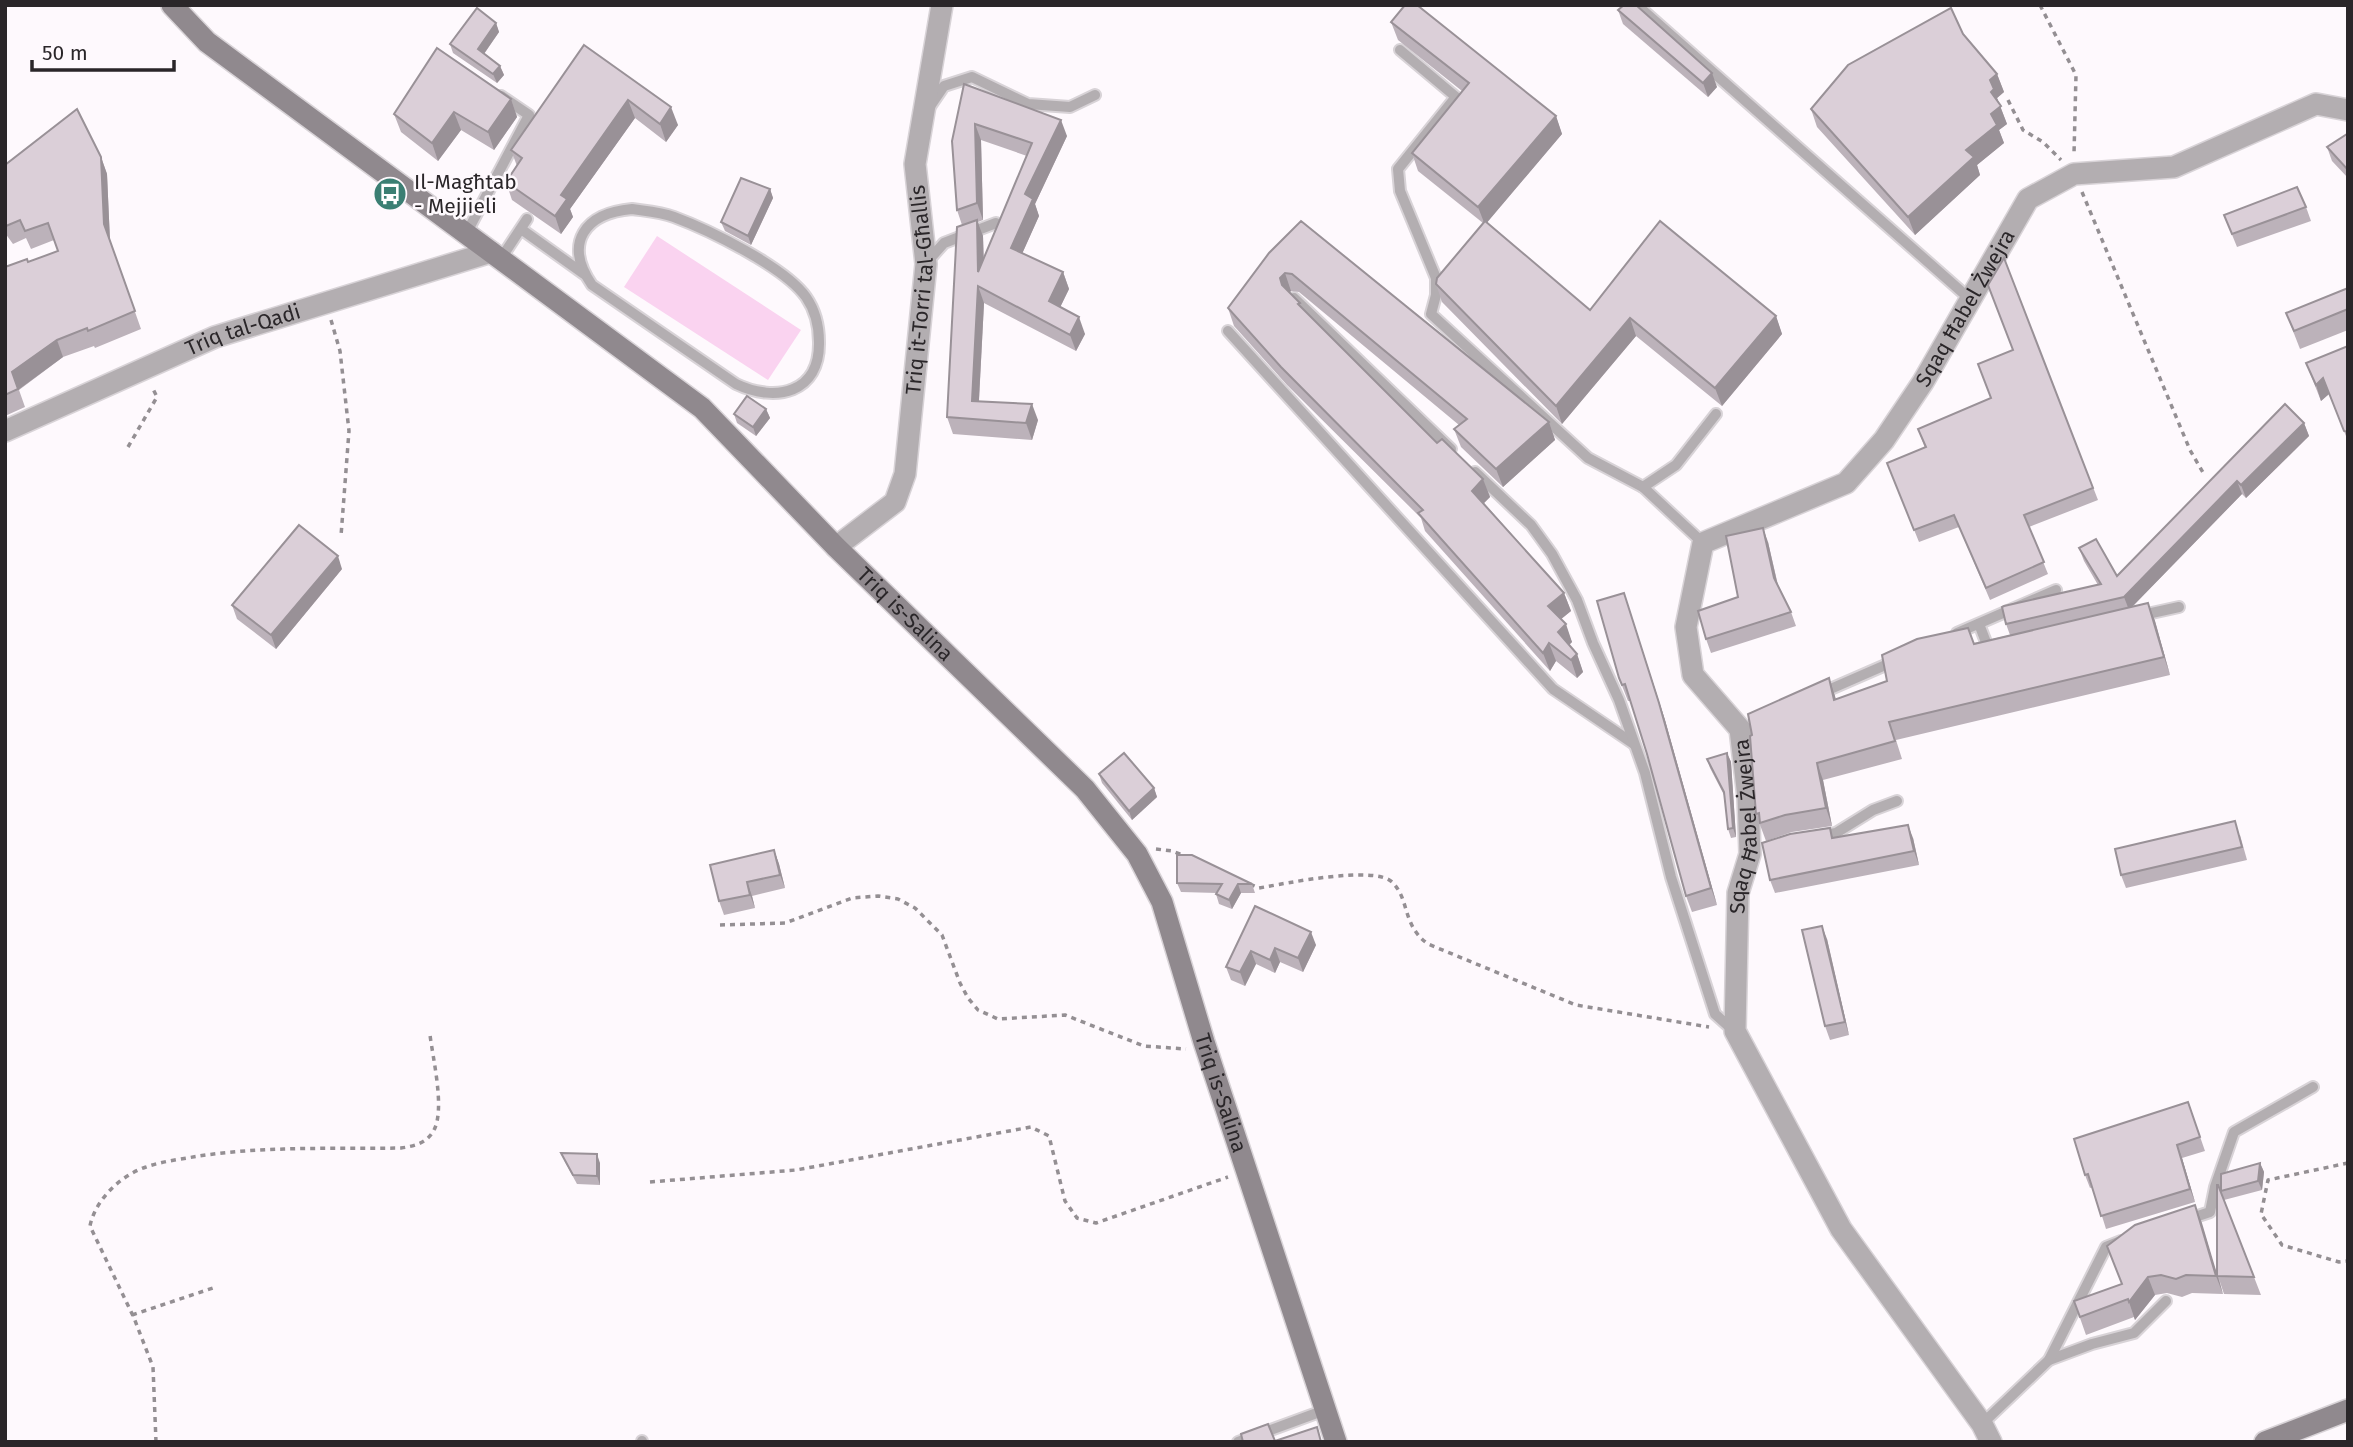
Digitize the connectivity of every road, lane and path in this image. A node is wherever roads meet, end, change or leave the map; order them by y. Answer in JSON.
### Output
{"nodes":[{"id":1,"x":172,"y":5,"type":"edge"},
{"id":2,"x":942,"y":5,"type":"edge"},
{"id":3,"x":2040,"y":5,"type":"edge"},
{"id":4,"x":1638,"y":6,"type":"edge"},
{"id":5,"x":1400,"y":50,"type":"edge"},
{"id":6,"x":489,"y":87,"type":"edge"},
{"id":7,"x":1095,"y":95,"type":"dead end"},
{"id":8,"x":2008,"y":100,"type":"dead end"},
{"id":9,"x":2348,"y":110,"type":"edge"},
{"id":10,"x":922,"y":119,"type":"junction"},
{"id":11,"x":2074,"y":174,"type":"junction"},
{"id":12,"x":996,"y":223,"type":"edge"},
{"id":13,"x":466,"y":234,"type":"junction"},
{"id":14,"x":496,"y":256,"type":"junction"},
{"id":15,"x":926,"y":264,"type":"junction"},
{"id":16,"x":585,"y":275,"type":"junction"},
{"id":17,"x":1294,"y":298,"type":"edge"},
{"id":18,"x":1970,"y":300,"type":"junction"},
{"id":19,"x":327,"y":304,"type":"junction"},
{"id":20,"x":1228,"y":331,"type":"dead end"},
{"id":21,"x":143,"y":369,"type":"junction"},
{"id":22,"x":1716,"y":414,"type":"dead end"},
{"id":23,"x":5,"y":431,"type":"edge"},
{"id":24,"x":128,"y":447,"type":"dead end"},
{"id":25,"x":1461,"y":459,"type":"edge"},
{"id":26,"x":1471,"y":468,"type":"edge"},
{"id":27,"x":2205,"y":476,"type":"dead end"},
{"id":28,"x":1643,"y":487,"type":"junction"},
{"id":29,"x":341,"y":536,"type":"dead end"},
{"id":30,"x":1703,"y":543,"type":"junction"},
{"id":31,"x":836,"y":547,"type":"junction"},
{"id":32,"x":2056,"y":590,"type":"dead end"},
{"id":33,"x":2179,"y":607,"type":"dead end"},
{"id":34,"x":2124,"y":619,"type":"edge"},
{"id":35,"x":1979,"y":624,"type":"junction"},
{"id":36,"x":1941,"y":640,"type":"edge"},
{"id":37,"x":2003,"y":647,"type":"edge"},
{"id":38,"x":1903,"y":657,"type":"edge"},
{"id":39,"x":1803,"y":701,"type":"edge"},
{"id":40,"x":1635,"y":745,"type":"junction"},
{"id":41,"x":1897,"y":801,"type":"dead end"},
{"id":42,"x":1804,"y":839,"type":"edge"},
{"id":43,"x":1137,"y":854,"type":"junction"},
{"id":44,"x":1185,"y":856,"type":"edge"},
{"id":45,"x":1246,"y":883,"type":"edge"},
{"id":46,"x":720,"y":925,"type":"dead end"},
{"id":47,"x":1735,"y":1031,"type":"junction"},
{"id":48,"x":430,"y":1035,"type":"dead end"},
{"id":49,"x":1204,"y":1042,"type":"junction"},
{"id":50,"x":2313,"y":1087,"type":"dead end"},
{"id":51,"x":2348,"y":1163,"type":"edge"},
{"id":52,"x":1246,"y":1171,"type":"junction"},
{"id":53,"x":650,"y":1182,"type":"dead end"},
{"id":54,"x":2171,"y":1225,"type":"edge"},
{"id":55,"x":2132,"y":1238,"type":"edge"},
{"id":56,"x":2348,"y":1261,"type":"edge"},
{"id":57,"x":213,"y":1288,"type":"dead end"},
{"id":58,"x":2166,"y":1301,"type":"dead end"},
{"id":59,"x":132,"y":1315,"type":"junction"},
{"id":60,"x":2049,"y":1360,"type":"junction"},
{"id":61,"x":1325,"y":1410,"type":"junction"},
{"id":62,"x":2348,"y":1410,"type":"edge"},
{"id":63,"x":1986,"y":1433,"type":"edge"},
{"id":64,"x":156,"y":1442,"type":"edge"},
{"id":65,"x":1238,"y":1442,"type":"edge"},
{"id":66,"x":1336,"y":1442,"type":"edge"},
{"id":67,"x":2265,"y":1442,"type":"edge"}],
"edges":[{"from":1,"to":13,"type":"main road","name":"Triq is-Salina"},
{"from":2,"to":10,"type":"street","name":"Triq it-Torri tal-Għallis"},
{"from":3,"to":11,"type":"path"},
{"from":4,"to":18,"type":"lane"},
{"from":5,"to":28,"type":"lane"},
{"from":6,"to":13,"type":"lane"},
{"from":7,"to":10,"type":"lane"},
{"from":8,"to":11,"type":"path"},
{"from":9,"to":11,"type":"street"},
{"from":10,"to":15,"type":"street","name":"Triq it-Torri tal-Għallis"},
{"from":11,"to":18,"type":"street","name":"Sqaq Ħabel Żwejra"},
{"from":11,"to":27,"type":"path"},
{"from":12,"to":15,"type":"lane"},
{"from":13,"to":14,"type":"main road","name":"Triq is-Salina"},
{"from":14,"to":16,"type":"lane"},
{"from":14,"to":19,"type":"street","name":"Triq tal-Qadi"},
{"from":14,"to":31,"type":"main road","name":"Triq is-Salina"},
{"from":15,"to":31,"type":"street","name":"Triq it-Torri tal-Għallis"},
{"from":16,"to":16,"type":"lane"},
{"from":17,"to":25,"type":"lane"},
{"from":18,"to":30,"type":"street","name":"Sqaq Ħabel Żwejra"},
{"from":19,"to":21,"type":"street","name":"Triq tal-Qadi"},
{"from":19,"to":29,"type":"path"},
{"from":20,"to":40,"type":"lane"},
{"from":21,"to":23,"type":"street","name":"Triq tal-Qadi"},
{"from":21,"to":24,"type":"path"},
{"from":22,"to":28,"type":"lane"},
{"from":26,"to":40,"type":"lane"},
{"from":28,"to":30,"type":"lane"},
{"from":30,"to":47,"type":"street","name":"Sqaq Ħabel Żwejra"},
{"from":31,"to":43,"type":"main road","name":"Triq is-Salina"},
{"from":32,"to":35,"type":"lane"},
{"from":33,"to":34,"type":"lane"},
{"from":35,"to":36,"type":"lane"},
{"from":35,"to":37,"type":"lane"},
{"from":38,"to":39,"type":"lane"},
{"from":40,"to":47,"type":"lane"},
{"from":41,"to":42,"type":"lane"},
{"from":43,"to":44,"type":"path"},
{"from":43,"to":49,"type":"main road","name":"Triq is-Salina"},
{"from":45,"to":47,"type":"path"},
{"from":46,"to":49,"type":"path"},
{"from":47,"to":63,"type":"street","name":"Sqaq Ħabel Żwejra"},
{"from":48,"to":59,"type":"path"},
{"from":49,"to":52,"type":"main road","name":"Triq is-Salina"},
{"from":50,"to":54,"type":"lane"},
{"from":51,"to":56,"type":"path"},
{"from":52,"to":53,"type":"path"},
{"from":52,"to":61,"type":"main road","name":"Triq is-Salina"},
{"from":55,"to":60,"type":"lane"},
{"from":57,"to":59,"type":"path"},
{"from":58,"to":60,"type":"lane"},
{"from":59,"to":64,"type":"path"},
{"from":60,"to":63,"type":"lane"},
{"from":61,"to":65,"type":"lane"},
{"from":61,"to":66,"type":"main road","name":"Triq is-Salina"},
{"from":62,"to":67,"type":"main road"}]}
